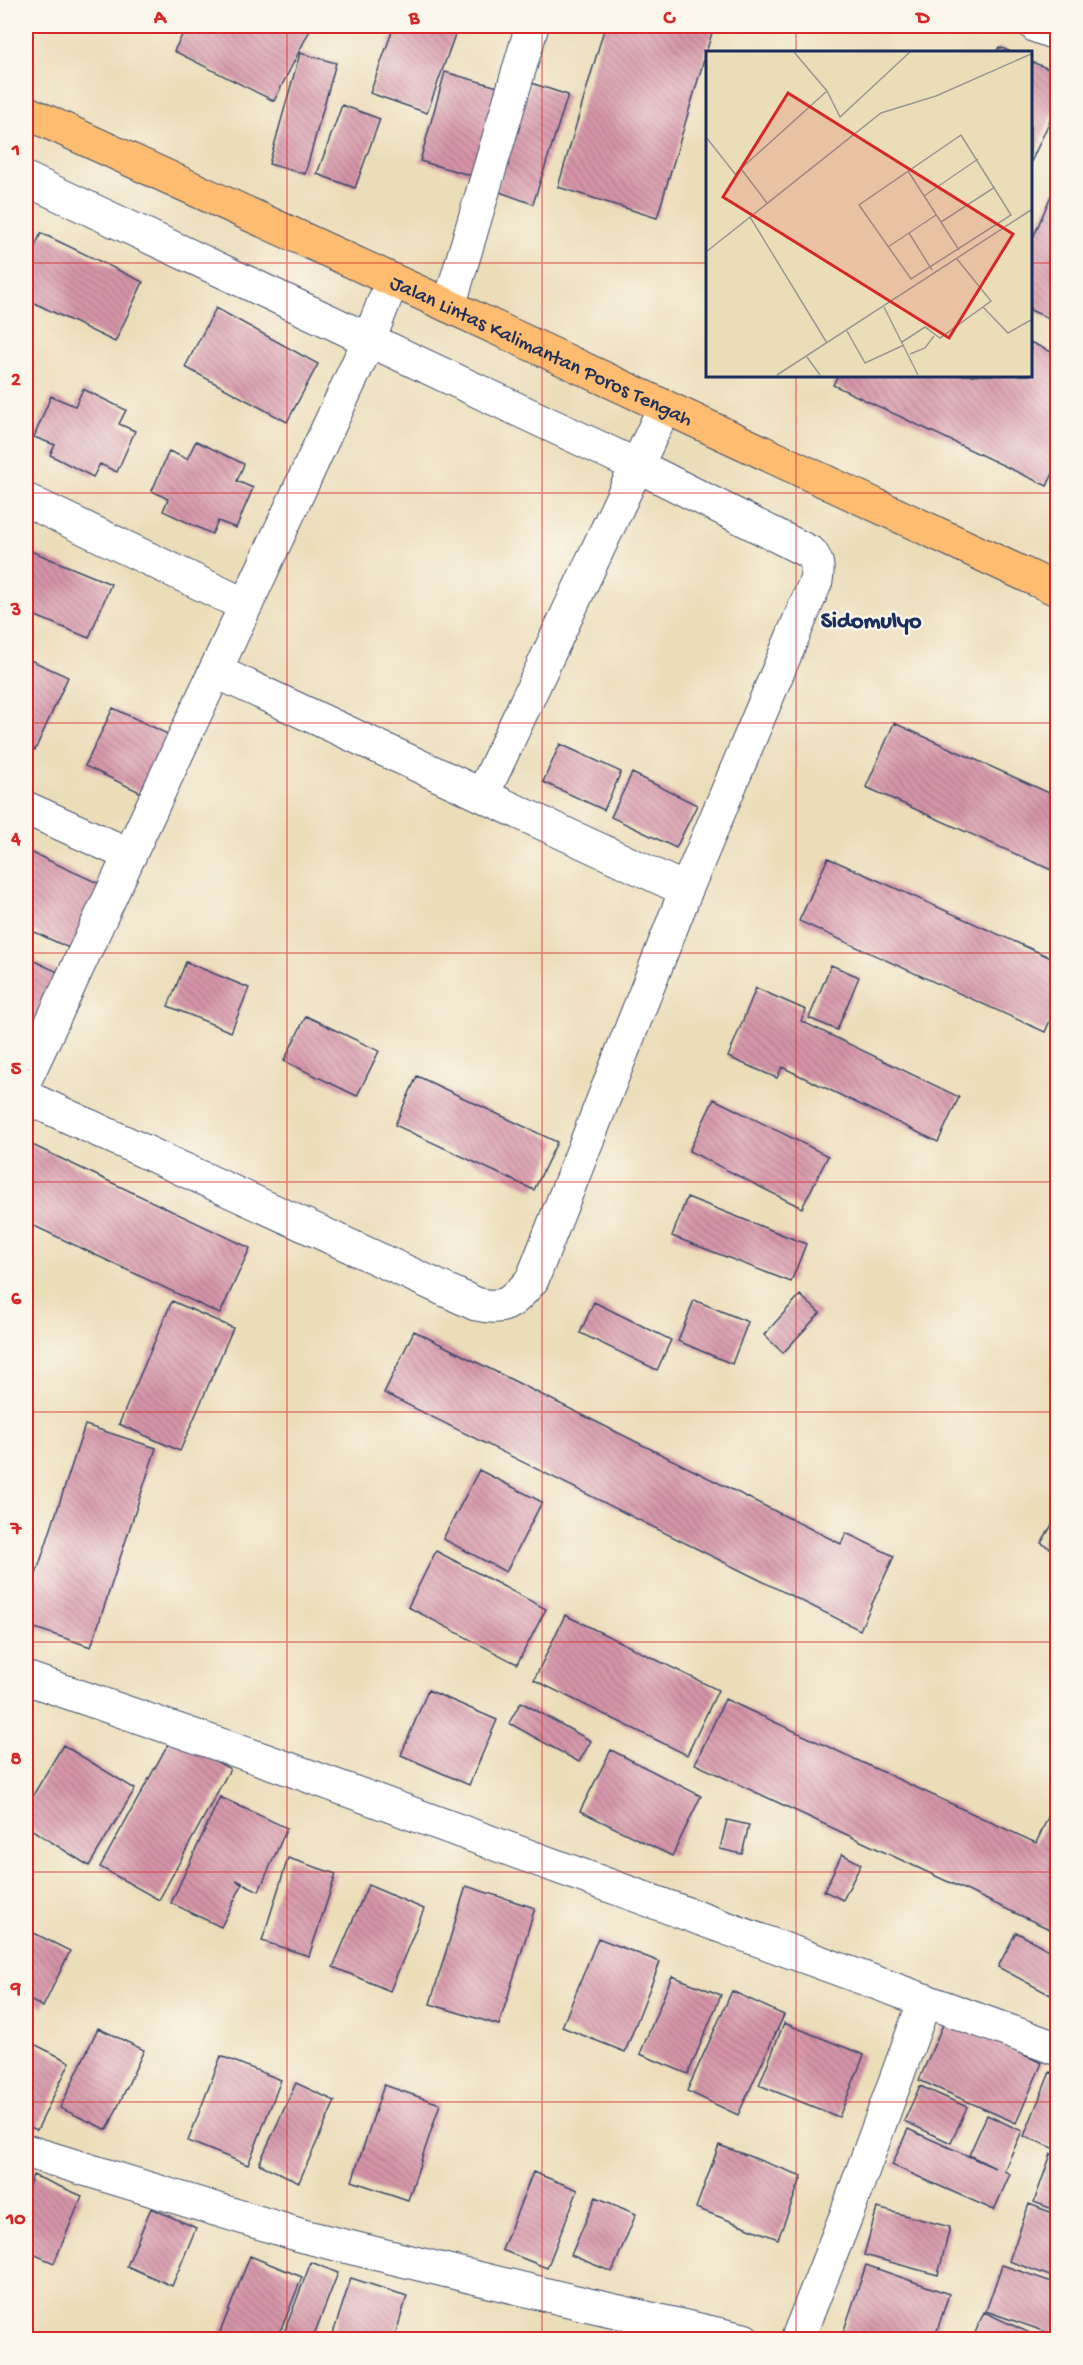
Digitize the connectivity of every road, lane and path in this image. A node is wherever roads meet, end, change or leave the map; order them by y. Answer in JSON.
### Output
{"nodes":[{"id":1,"x":532,"y":26,"type":"edge"},
{"id":2,"x":1036,"y":26,"type":"edge"},
{"id":3,"x":1058,"y":34,"type":"edge"},
{"id":4,"x":26,"y":112,"type":"edge"},
{"id":5,"x":26,"y":179,"type":"edge"},
{"id":6,"x":392,"y":281,"type":"junction"},
{"id":7,"x":449,"y":306,"type":"junction"},
{"id":8,"x":369,"y":340,"type":"junction"},
{"id":9,"x":664,"y":408,"type":"junction"},
{"id":10,"x":638,"y":466,"type":"junction"},
{"id":11,"x":26,"y":500,"type":"edge"},
{"id":12,"x":1058,"y":590,"type":"edge"},
{"id":13,"x":245,"y":605,"type":"junction"},
{"id":14,"x":215,"y":670,"type":"junction"},
{"id":15,"x":483,"y":794,"type":"junction"},
{"id":16,"x":26,"y":808,"type":"edge"},
{"id":17,"x":129,"y":855,"type":"junction"},
{"id":18,"x":686,"y":890,"type":"junction"},
{"id":19,"x":26,"y":1078,"type":"edge"},
{"id":20,"x":26,"y":1097,"type":"edge"},
{"id":21,"x":26,"y":1678,"type":"edge"},
{"id":22,"x":925,"y":2000,"type":"junction"},
{"id":23,"x":1058,"y":2049,"type":"edge"},
{"id":24,"x":26,"y":2151,"type":"edge"},
{"id":25,"x":744,"y":2340,"type":"edge"},
{"id":26,"x":797,"y":2340,"type":"edge"}],
"edges":[{"from":1,"to":7,"type":"street"},
{"from":2,"to":3,"type":"street"},
{"from":4,"to":6,"type":"highway","name":"Jalan Lintas Kalimantan Poros Tengah"},
{"from":5,"to":8,"type":"street"},
{"from":6,"to":7,"type":"highway","name":"Jalan Lintas Kalimantan Poros Tengah"},
{"from":6,"to":8,"type":"street"},
{"from":7,"to":9,"type":"highway","name":"Jalan Lintas Kalimantan Poros Tengah"},
{"from":8,"to":10,"type":"street"},
{"from":8,"to":13,"type":"street"},
{"from":9,"to":10,"type":"street"},
{"from":9,"to":12,"type":"highway","name":"Jalan Lintas Kalimantan Poros Tengah"},
{"from":10,"to":15,"type":"street"},
{"from":10,"to":18,"type":"street"},
{"from":11,"to":13,"type":"street"},
{"from":13,"to":14,"type":"street"},
{"from":14,"to":15,"type":"street"},
{"from":14,"to":17,"type":"street"},
{"from":15,"to":18,"type":"street"},
{"from":16,"to":17,"type":"street"},
{"from":17,"to":19,"type":"street"},
{"from":18,"to":20,"type":"street"},
{"from":21,"to":22,"type":"street"},
{"from":22,"to":23,"type":"street"},
{"from":22,"to":26,"type":"street"},
{"from":24,"to":25,"type":"street"}]}
